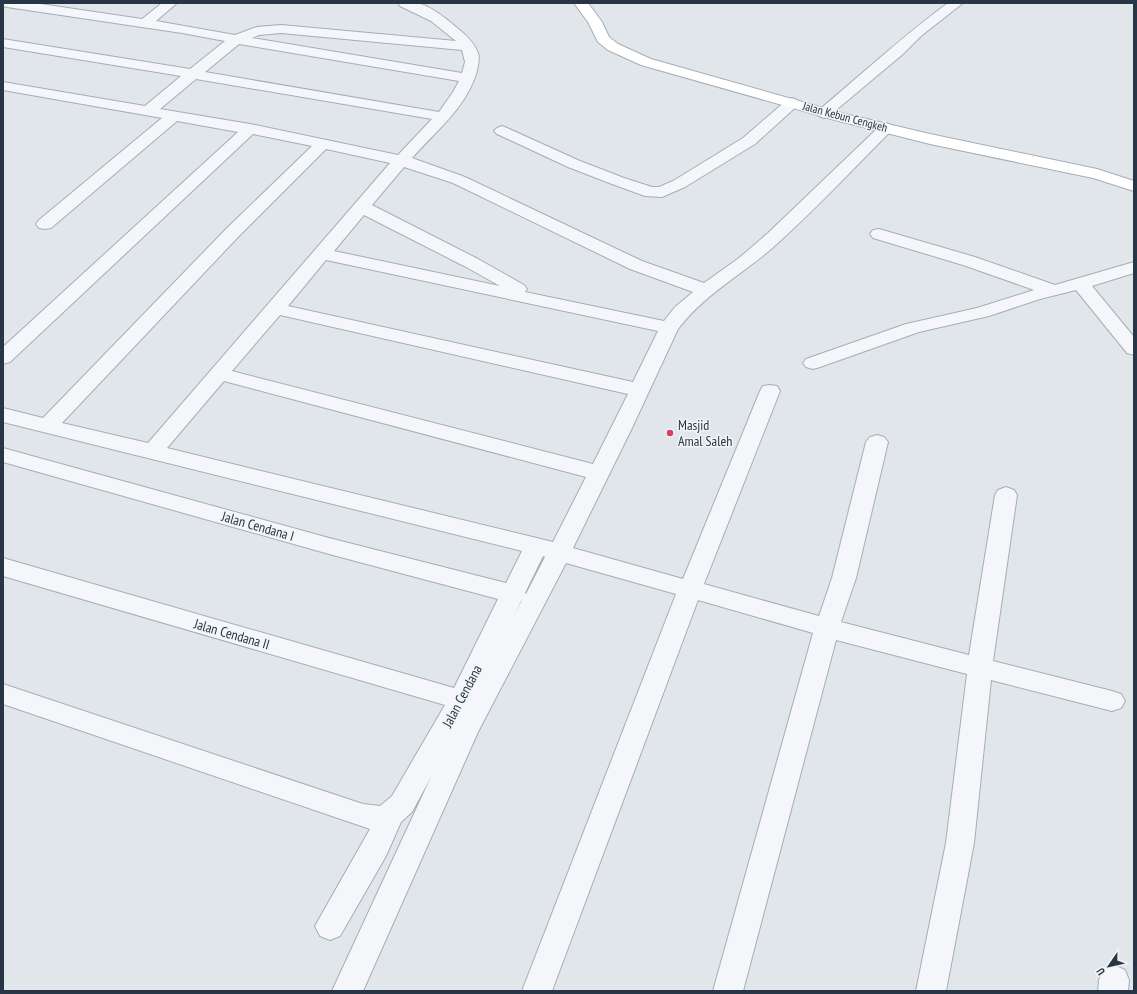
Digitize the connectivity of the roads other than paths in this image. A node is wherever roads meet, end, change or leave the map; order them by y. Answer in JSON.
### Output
{"nodes":[{"id":1,"x":6,"y":3,"type":"edge"},
{"id":2,"x":170,"y":3,"type":"edge"},
{"id":3,"x":405,"y":3,"type":"edge"},
{"id":4,"x":581,"y":3,"type":"edge"},
{"id":5,"x":956,"y":3,"type":"edge"},
{"id":6,"x":144,"y":24,"type":"junction"},
{"id":7,"x":236,"y":39,"type":"junction"},
{"id":8,"x":3,"y":43,"type":"edge"},
{"id":9,"x":466,"y":46,"type":"junction"},
{"id":10,"x":192,"y":75,"type":"junction"},
{"id":11,"x":466,"y":78,"type":"junction"},
{"id":12,"x":3,"y":86,"type":"edge"},
{"id":13,"x":792,"y":103,"type":"junction"},
{"id":14,"x":146,"y":112,"type":"junction"},
{"id":15,"x":824,"y":113,"type":"junction"},
{"id":16,"x":174,"y":116,"type":"junction"},
{"id":17,"x":444,"y":117,"type":"junction"},
{"id":18,"x":886,"y":128,"type":"junction"},
{"id":19,"x":250,"y":129,"type":"junction"},
{"id":20,"x":502,"y":132,"type":"dead end"},
{"id":21,"x":323,"y":144,"type":"junction"},
{"id":22,"x":401,"y":160,"type":"junction"},
{"id":23,"x":1134,"y":186,"type":"edge"},
{"id":24,"x":362,"y":207,"type":"junction"},
{"id":25,"x":45,"y":224,"type":"dead end"},
{"id":26,"x":879,"y":234,"type":"dead end"},
{"id":27,"x":323,"y":254,"type":"junction"},
{"id":28,"x":1134,"y":268,"type":"edge"},
{"id":29,"x":1080,"y":284,"type":"junction"},
{"id":30,"x":706,"y":290,"type":"junction"},
{"id":31,"x":1053,"y":290,"type":"junction"},
{"id":32,"x":537,"y":300,"type":"junction"},
{"id":33,"x":276,"y":309,"type":"junction"},
{"id":34,"x":669,"y":328,"type":"junction"},
{"id":35,"x":1134,"y":349,"type":"edge"},
{"id":36,"x":3,"y":358,"type":"edge"},
{"id":37,"x":813,"y":363,"type":"dead end"},
{"id":38,"x":219,"y":374,"type":"junction"},
{"id":39,"x":639,"y":390,"type":"junction"},
{"id":40,"x":770,"y":391,"type":"dead end"},
{"id":41,"x":3,"y":415,"type":"edge"},
{"id":42,"x":47,"y":426,"type":"junction"},
{"id":43,"x":876,"y":442,"type":"dead end"},
{"id":44,"x":152,"y":452,"type":"junction"},
{"id":45,"x":3,"y":455,"type":"edge"},
{"id":46,"x":599,"y":472,"type":"junction"},
{"id":47,"x":1006,"y":495,"type":"dead end"},
{"id":48,"x":536,"y":546,"type":"junction"},
{"id":49,"x":560,"y":553,"type":"junction"},
{"id":50,"x":3,"y":567,"type":"edge"},
{"id":51,"x":690,"y":590,"type":"junction"},
{"id":52,"x":514,"y":594,"type":"junction"},
{"id":53,"x":828,"y":628,"type":"junction"},
{"id":54,"x":980,"y":666,"type":"junction"},
{"id":55,"x":3,"y":694,"type":"edge"},
{"id":56,"x":461,"y":700,"type":"junction"},
{"id":57,"x":1112,"y":701,"type":"dead end"},
{"id":58,"x":376,"y":816,"type":"junction"},
{"id":59,"x":330,"y":926,"type":"dead end"},
{"id":60,"x":347,"y":991,"type":"edge"},
{"id":61,"x":537,"y":991,"type":"edge"},
{"id":62,"x":728,"y":991,"type":"edge"},
{"id":63,"x":931,"y":991,"type":"edge"}],
"edges":[{"from":1,"to":6,"type":"street"},
{"from":2,"to":6,"type":"street"},
{"from":3,"to":9,"type":"street"},
{"from":4,"to":13,"type":"street","name":"Jalan Kebun Cengkeh"},
{"from":5,"to":15,"type":"street"},
{"from":6,"to":7,"type":"street"},
{"from":7,"to":9,"type":"street"},
{"from":7,"to":10,"type":"street"},
{"from":7,"to":11,"type":"street"},
{"from":8,"to":10,"type":"street"},
{"from":9,"to":11,"type":"street"},
{"from":10,"to":14,"type":"street"},
{"from":10,"to":17,"type":"street"},
{"from":11,"to":17,"type":"street"},
{"from":12,"to":14,"type":"street"},
{"from":13,"to":15,"type":"street","name":"Jalan Kebun Cengkeh"},
{"from":13,"to":20,"type":"street"},
{"from":14,"to":16,"type":"street"},
{"from":15,"to":18,"type":"street","name":"Jalan Kebun Cengkeh"},
{"from":16,"to":19,"type":"street"},
{"from":16,"to":25,"type":"street"},
{"from":17,"to":22,"type":"street"},
{"from":18,"to":23,"type":"street","name":"Jalan Kebun Cengkeh"},
{"from":18,"to":30,"type":"street"},
{"from":19,"to":21,"type":"street"},
{"from":19,"to":36,"type":"street"},
{"from":21,"to":22,"type":"street"},
{"from":21,"to":42,"type":"street"},
{"from":22,"to":24,"type":"street"},
{"from":22,"to":30,"type":"street"},
{"from":24,"to":27,"type":"street"},
{"from":24,"to":32,"type":"street"},
{"from":26,"to":31,"type":"street"},
{"from":27,"to":32,"type":"street"},
{"from":27,"to":33,"type":"street"},
{"from":28,"to":29,"type":"street"},
{"from":29,"to":31,"type":"street"},
{"from":29,"to":35,"type":"street"},
{"from":30,"to":34,"type":"street"},
{"from":31,"to":37,"type":"street"},
{"from":32,"to":34,"type":"street"},
{"from":33,"to":38,"type":"street"},
{"from":33,"to":39,"type":"street"},
{"from":34,"to":39,"type":"street"},
{"from":38,"to":44,"type":"street"},
{"from":38,"to":46,"type":"street"},
{"from":39,"to":46,"type":"street"},
{"from":40,"to":51,"type":"street"},
{"from":41,"to":42,"type":"street"},
{"from":42,"to":44,"type":"street"},
{"from":43,"to":53,"type":"street"},
{"from":44,"to":48,"type":"street"},
{"from":45,"to":52,"type":"street","name":"Jalan Cendana I"},
{"from":46,"to":49,"type":"street"},
{"from":47,"to":54,"type":"street"},
{"from":48,"to":49,"type":"street"},
{"from":48,"to":52,"type":"street","name":"Jalan Cendana"},
{"from":49,"to":51,"type":"street"},
{"from":49,"to":60,"type":"street"},
{"from":50,"to":56,"type":"street","name":"Jalan Cendana II"},
{"from":51,"to":53,"type":"street"},
{"from":51,"to":61,"type":"street"},
{"from":52,"to":56,"type":"street","name":"Jalan Cendana"},
{"from":53,"to":54,"type":"street"},
{"from":53,"to":62,"type":"street"},
{"from":54,"to":57,"type":"street"},
{"from":54,"to":63,"type":"street"},
{"from":55,"to":58,"type":"street"},
{"from":56,"to":58,"type":"street","name":"Jalan Cendana"},
{"from":58,"to":59,"type":"street"}]}
